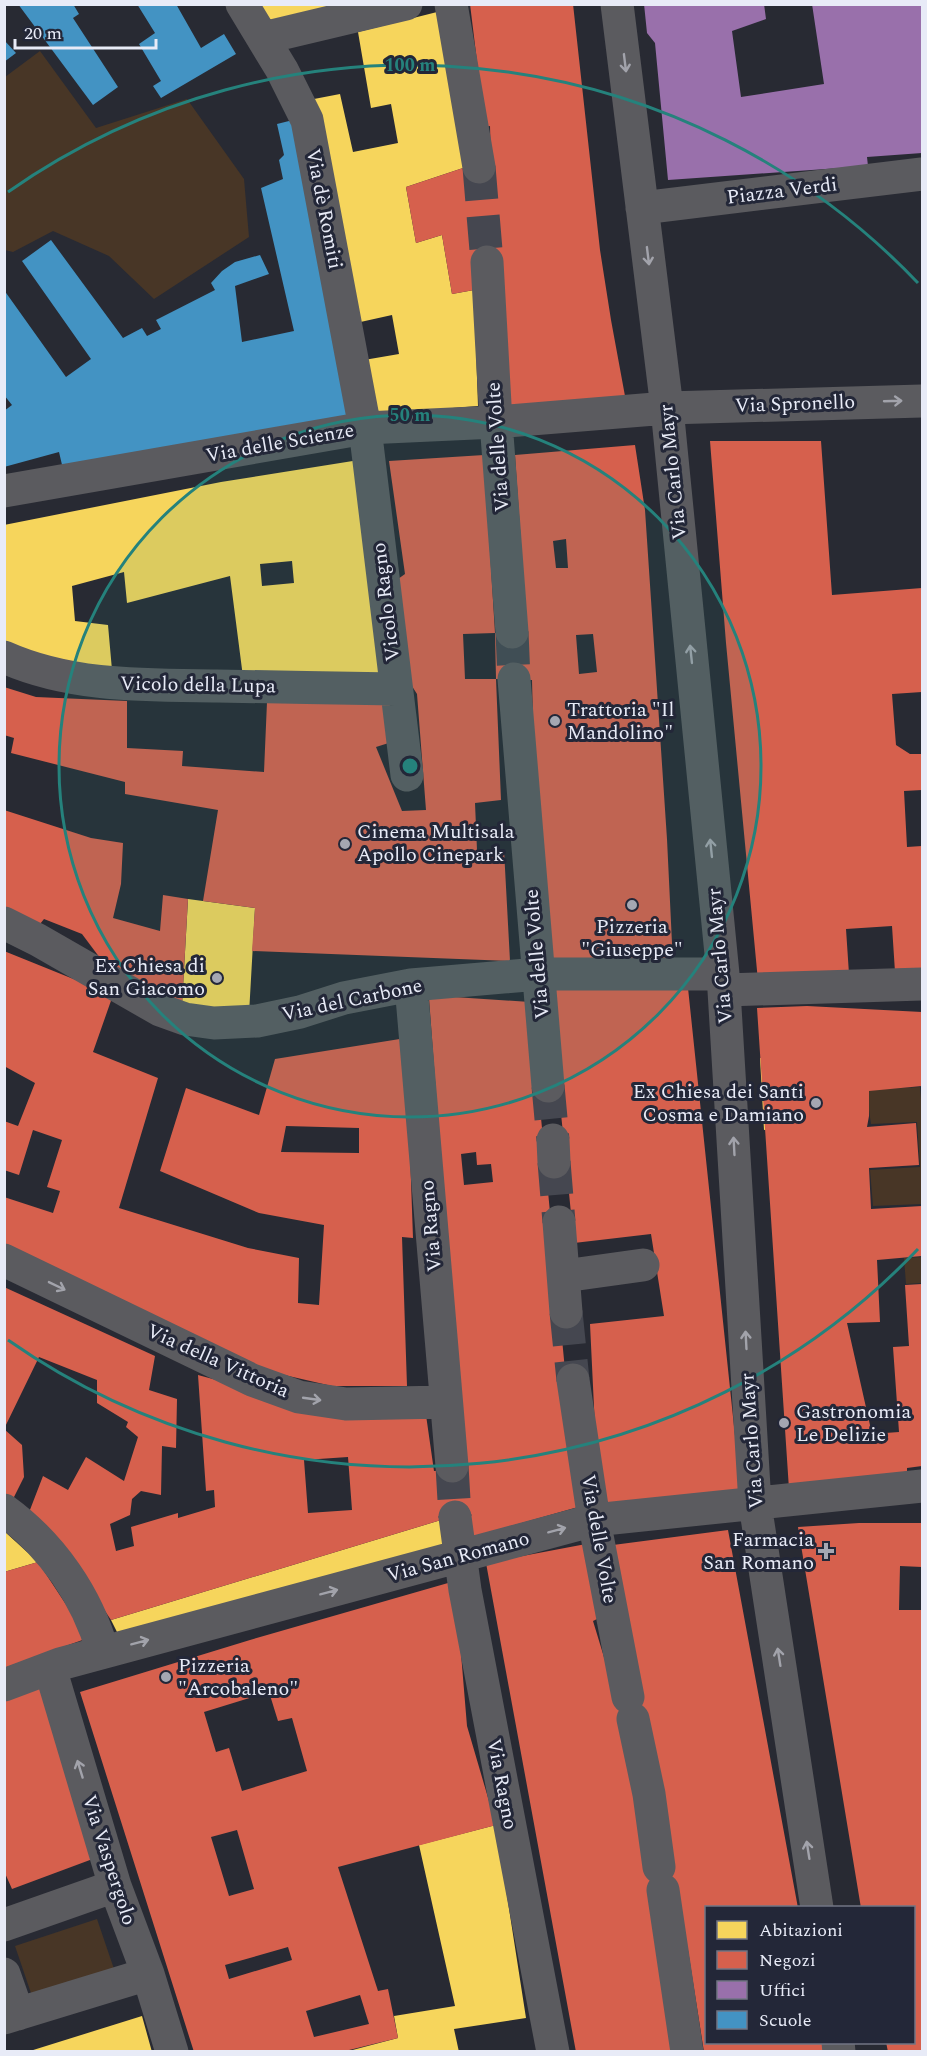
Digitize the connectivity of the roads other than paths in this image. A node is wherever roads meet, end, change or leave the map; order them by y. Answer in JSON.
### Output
{"nodes":[{"id":1,"x":242,"y":4,"type":"edge"},
{"id":2,"x":406,"y":4,"type":"edge"},
{"id":3,"x":452,"y":4,"type":"edge"},
{"id":4,"x":618,"y":4,"type":"edge"},
{"id":5,"x":263,"y":38,"type":"junction"},
{"id":6,"x":479,"y":167,"type":"tunnel mouth"},
{"id":7,"x":922,"y":174,"type":"edge"},
{"id":8,"x":642,"y":207,"type":"junction"},
{"id":9,"x":487,"y":262,"type":"tunnel mouth"},
{"id":10,"x":922,"y":401,"type":"edge"},
{"id":11,"x":667,"y":408,"type":"junction"},
{"id":12,"x":496,"y":422,"type":"junction"},
{"id":13,"x":365,"y":428,"type":"junction"},
{"id":14,"x":4,"y":491,"type":"edge"},
{"id":15,"x":512,"y":632,"type":"tunnel mouth"},
{"id":16,"x":4,"y":657,"type":"edge"},
{"id":17,"x":514,"y":680,"type":"tunnel mouth"},
{"id":18,"x":396,"y":689,"type":"junction"},
{"id":19,"x":407,"y":775,"type":"dead end"},
{"id":20,"x":4,"y":923,"type":"edge"},
{"id":21,"x":539,"y":974,"type":"junction"},
{"id":22,"x":724,"y":982,"type":"junction"},
{"id":23,"x":922,"y":984,"type":"edge"},
{"id":24,"x":411,"y":985,"type":"junction"},
{"id":25,"x":548,"y":1086,"type":"tunnel mouth"},
{"id":26,"x":559,"y":1222,"type":"tunnel mouth"},
{"id":27,"x":4,"y":1260,"type":"edge"},
{"id":28,"x":643,"y":1265,"type":"dead end"},
{"id":29,"x":564,"y":1276,"type":"junction"},
{"id":30,"x":566,"y":1312,"type":"tunnel mouth"},
{"id":31,"x":573,"y":1380,"type":"tunnel mouth"},
{"id":32,"x":445,"y":1402,"type":"junction"},
{"id":33,"x":452,"y":1466,"type":"tunnel mouth"},
{"id":34,"x":922,"y":1486,"type":"edge"},
{"id":35,"x":756,"y":1504,"type":"junction"},
{"id":36,"x":4,"y":1510,"type":"edge"},
{"id":37,"x":455,"y":1517,"type":"tunnel mouth"},
{"id":38,"x":594,"y":1520,"type":"junction"},
{"id":39,"x":461,"y":1557,"type":"junction"},
{"id":40,"x":103,"y":1652,"type":"junction"},
{"id":41,"x":50,"y":1668,"type":"junction"},
{"id":42,"x":4,"y":1685,"type":"edge"},
{"id":43,"x":115,"y":1886,"type":"junction"},
{"id":44,"x":817,"y":1906,"type":"edge"},
{"id":45,"x":4,"y":1925,"type":"edge"},
{"id":46,"x":4,"y":1974,"type":"edge"},
{"id":47,"x":148,"y":1974,"type":"junction"},
{"id":48,"x":11,"y":2016,"type":"edge"},
{"id":49,"x":172,"y":2052,"type":"edge"},
{"id":50,"x":553,"y":2052,"type":"edge"},
{"id":51,"x":687,"y":2052,"type":"edge"}],
"edges":[{"from":1,"to":5,"type":"street","name":"Via dè Romiti"},
{"from":2,"to":5,"type":"street"},
{"from":3,"to":6,"type":"street"},
{"from":4,"to":8,"type":"street","name":"Via Carlo Mayr","one_way":true},
{"from":5,"to":13,"type":"street","name":"Via dè Romiti"},
{"from":7,"to":8,"type":"street","name":"Piazza Verdi"},
{"from":8,"to":11,"type":"street","name":"Via Carlo Mayr","one_way":true},
{"from":9,"to":12,"type":"street","name":"Via delle Volte"},
{"from":11,"to":10,"type":"street","name":"Via Spronello","one_way":true},
{"from":11,"to":12,"type":"street","name":"Via delle Scienze"},
{"from":22,"to":11,"type":"street","name":"Via Carlo Mayr","one_way":true},
{"from":12,"to":13,"type":"street","name":"Via delle Scienze"},
{"from":12,"to":15,"type":"street","name":"Via delle Volte"},
{"from":13,"to":14,"type":"street","name":"Via delle Scienze"},
{"from":13,"to":18,"type":"street","name":"Vicolo Ragno"},
{"from":16,"to":18,"type":"street","name":"Vicolo della Lupa"},
{"from":17,"to":21,"type":"street","name":"Via delle Volte"},
{"from":18,"to":19,"type":"street","name":"Vicolo Ragno"},
{"from":20,"to":24,"type":"street","name":"Via del Carbone"},
{"from":21,"to":22,"type":"street","name":"Via del Carbone"},
{"from":21,"to":24,"type":"street","name":"Via del Carbone"},
{"from":21,"to":25,"type":"street","name":"Via delle Volte"},
{"from":22,"to":23,"type":"street","name":"Via del Carbone"},
{"from":35,"to":22,"type":"street","name":"Via Carlo Mayr","one_way":true},
{"from":24,"to":32,"type":"street","name":"Via Ragno"},
{"from":26,"to":29,"type":"street"},
{"from":27,"to":32,"type":"street","name":"Via della Vittoria","one_way":true},
{"from":28,"to":29,"type":"street"},
{"from":29,"to":30,"type":"street"},
{"from":31,"to":38,"type":"street","name":"Via delle Volte"},
{"from":32,"to":33,"type":"street","name":"Via Ragno"},
{"from":34,"to":35,"type":"street","name":"Via San Romano"},
{"from":35,"to":38,"type":"street","name":"Via San Romano"},
{"from":44,"to":35,"type":"street","name":"Via Carlo Mayr","one_way":true},
{"from":36,"to":40,"type":"street"},
{"from":37,"to":39,"type":"street","name":"Via Ragno"},
{"from":39,"to":38,"type":"street","name":"Via San Romano","one_way":true},
{"from":38,"to":51,"type":"street","name":"Via delle Volte"},
{"from":40,"to":39,"type":"street","name":"Via San Romano","one_way":true},
{"from":39,"to":50,"type":"street","name":"Via Ragno"},
{"from":40,"to":41,"type":"street","name":"Via San Romano"},
{"from":41,"to":42,"type":"street","name":"Via San Romano"},
{"from":43,"to":41,"type":"street","name":"Via Vaspergolo","one_way":true},
{"from":43,"to":45,"type":"street"},
{"from":43,"to":47,"type":"street","name":"Via Vaspergolo"},
{"from":46,"to":48,"type":"street"},
{"from":47,"to":48,"type":"street"},
{"from":47,"to":49,"type":"street","name":"Via Vaspergolo"}]}
